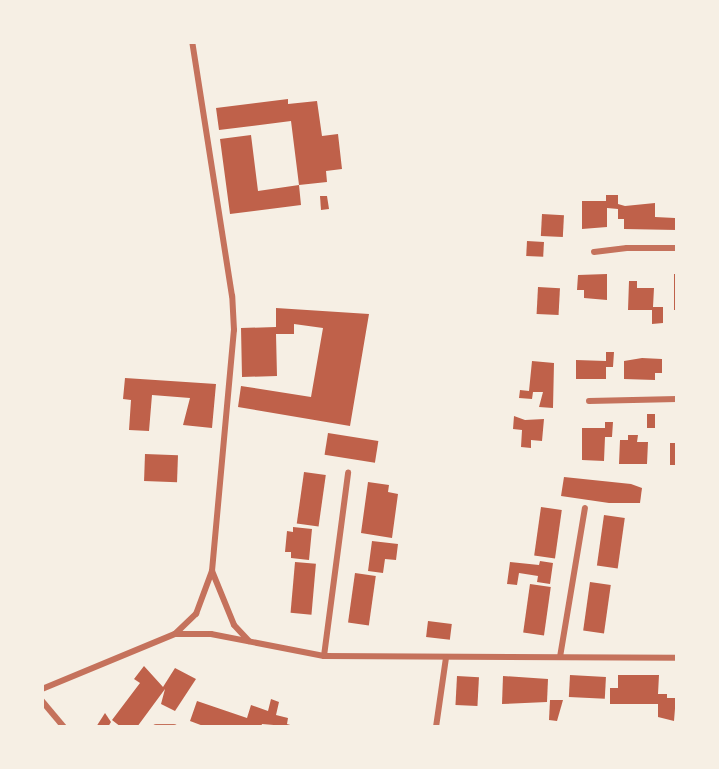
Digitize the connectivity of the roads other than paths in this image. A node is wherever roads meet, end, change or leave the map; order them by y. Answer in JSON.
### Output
{"nodes":[{"id":1,"x":192,"y":42,"type":"edge"},
{"id":2,"x":677,"y":248,"type":"edge"},
{"id":3,"x":594,"y":252,"type":"dead end"},
{"id":4,"x":677,"y":399,"type":"edge"},
{"id":5,"x":589,"y":401,"type":"dead end"},
{"id":6,"x":348,"y":473,"type":"dead end"},
{"id":7,"x":585,"y":508,"type":"dead end"},
{"id":8,"x":212,"y":571,"type":"junction"},
{"id":9,"x":175,"y":634,"type":"junction"},
{"id":10,"x":249,"y":641,"type":"junction"},
{"id":11,"x":324,"y":656,"type":"junction"},
{"id":12,"x":560,"y":657,"type":"junction"},
{"id":13,"x":446,"y":658,"type":"junction"},
{"id":14,"x":677,"y":658,"type":"edge"},
{"id":15,"x":42,"y":689,"type":"edge"},
{"id":16,"x":42,"y":701,"type":"edge"},
{"id":17,"x":64,"y":727,"type":"edge"},
{"id":18,"x":156,"y":727,"type":"edge"},
{"id":19,"x":174,"y":727,"type":"edge"},
{"id":20,"x":436,"y":727,"type":"edge"}],
"edges":[{"from":1,"to":8,"type":"street"},
{"from":2,"to":3,"type":"street"},
{"from":4,"to":5,"type":"street"},
{"from":6,"to":11,"type":"street"},
{"from":7,"to":12,"type":"street"},
{"from":8,"to":9,"type":"street"},
{"from":8,"to":10,"type":"street"},
{"from":9,"to":10,"type":"street"},
{"from":9,"to":15,"type":"street"},
{"from":10,"to":11,"type":"street"},
{"from":11,"to":13,"type":"street"},
{"from":12,"to":13,"type":"street"},
{"from":12,"to":14,"type":"street"},
{"from":13,"to":20,"type":"street"},
{"from":16,"to":17,"type":"street"},
{"from":18,"to":19,"type":"street"}]}
